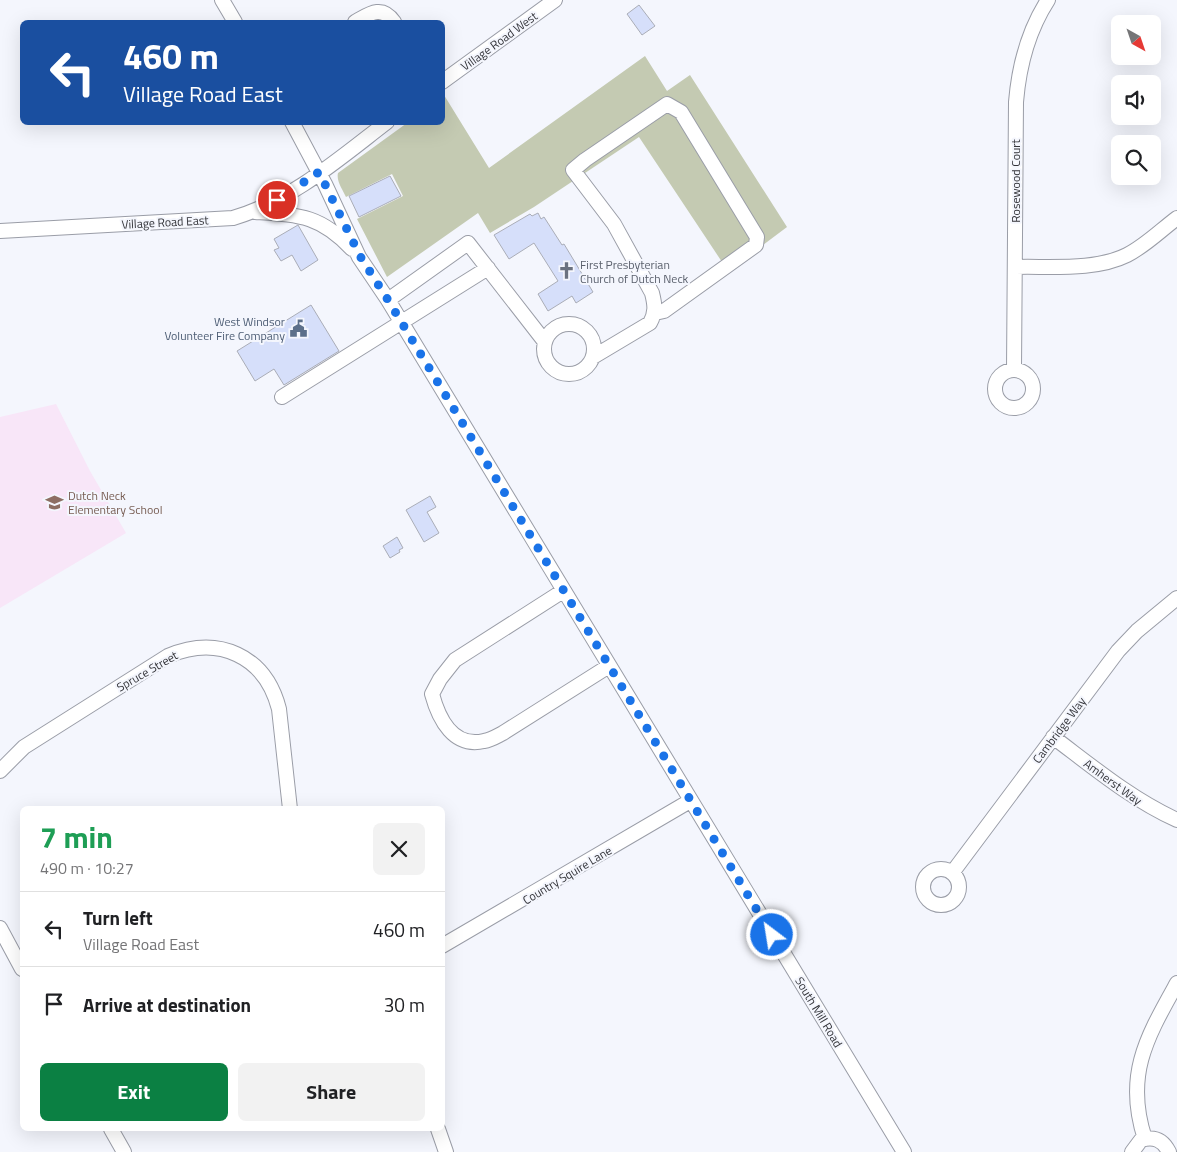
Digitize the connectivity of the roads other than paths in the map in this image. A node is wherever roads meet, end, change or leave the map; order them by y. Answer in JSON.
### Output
{"nodes":[{"id":1,"x":222,"y":0,"type":"edge"},
{"id":2,"x":554,"y":0,"type":"edge"},
{"id":3,"x":1048,"y":0,"type":"edge"},
{"id":4,"x":235,"y":20,"type":"edge"},
{"id":5,"x":359,"y":20,"type":"edge"},
{"id":6,"x":392,"y":20,"type":"edge"},
{"id":7,"x":445,"y":80,"type":"edge"},
{"id":8,"x":294,"y":125,"type":"edge"},
{"id":9,"x":370,"y":128,"type":"edge"},
{"id":10,"x":319,"y":172,"type":"junction"},
{"id":11,"x":252,"y":212,"type":"junction"},
{"id":12,"x":1177,"y":218,"type":"edge"},
{"id":13,"x":0,"y":231,"type":"edge"},
{"id":14,"x":360,"y":256,"type":"junction"},
{"id":15,"x":1015,"y":267,"type":"junction"},
{"id":16,"x":488,"y":268,"type":"junction"},
{"id":17,"x":388,"y":300,"type":"junction"},
{"id":18,"x":655,"y":313,"type":"junction"},
{"id":19,"x":402,"y":323,"type":"junction"},
{"id":20,"x":545,"y":342,"type":"junction"},
{"id":21,"x":592,"y":357,"type":"junction"},
{"id":22,"x":1014,"y":369,"type":"dead end"},
{"id":23,"x":282,"y":397,"type":"dead end"},
{"id":24,"x":563,"y":591,"type":"junction"},
{"id":25,"x":1177,"y":598,"type":"edge"},
{"id":26,"x":608,"y":666,"type":"junction"},
{"id":27,"x":1053,"y":738,"type":"junction"},
{"id":28,"x":0,"y":771,"type":"edge"},
{"id":29,"x":690,"y":801,"type":"junction"},
{"id":30,"x":290,"y":806,"type":"edge"},
{"id":31,"x":1177,"y":820,"type":"edge"},
{"id":32,"x":952,"y":873,"type":"dead end"},
{"id":33,"x":0,"y":928,"type":"edge"},
{"id":34,"x":445,"y":944,"type":"edge"},
{"id":35,"x":20,"y":965,"type":"edge"},
{"id":36,"x":1177,"y":983,"type":"edge"},
{"id":37,"x":112,"y":1131,"type":"edge"},
{"id":38,"x":439,"y":1131,"type":"edge"},
{"id":39,"x":1145,"y":1139,"type":"junction"},
{"id":40,"x":124,"y":1152,"type":"edge"},
{"id":41,"x":446,"y":1152,"type":"edge"},
{"id":42,"x":904,"y":1152,"type":"edge"},
{"id":43,"x":1132,"y":1152,"type":"edge"},
{"id":44,"x":1169,"y":1152,"type":"edge"}],
"edges":[{"from":1,"to":4,"type":"street"},
{"from":2,"to":7,"type":"street","name":"Village Road West"},
{"from":3,"to":15,"type":"street","name":"Rosewood Court"},
{"from":5,"to":6,"type":"street"},
{"from":8,"to":10,"type":"street","name":"South Mill Road"},
{"from":9,"to":10,"type":"street"},
{"from":10,"to":11,"type":"street","name":"Village Road East"},
{"from":10,"to":14,"type":"street","name":"South Mill Road"},
{"from":11,"to":13,"type":"street","name":"Village Road East"},
{"from":11,"to":14,"type":"street"},
{"from":12,"to":15,"type":"street"},
{"from":14,"to":17,"type":"street","name":"South Mill Road"},
{"from":15,"to":22,"type":"street","name":"Rosewood Court"},
{"from":16,"to":17,"type":"street"},
{"from":16,"to":19,"type":"street"},
{"from":16,"to":20,"type":"street"},
{"from":17,"to":19,"type":"street","name":"South Mill Road"},
{"from":18,"to":18,"type":"street"},
{"from":18,"to":21,"type":"street"},
{"from":19,"to":23,"type":"street"},
{"from":19,"to":24,"type":"street","name":"South Mill Road"},
{"from":20,"to":21,"type":"street"},
{"from":20,"to":21,"type":"street"},
{"from":24,"to":26,"type":"street","name":"South Mill Road"},
{"from":24,"to":26,"type":"street"},
{"from":25,"to":27,"type":"street","name":"Cambridge Way"},
{"from":26,"to":29,"type":"street","name":"South Mill Road"},
{"from":27,"to":31,"type":"street","name":"Amherst Way"},
{"from":27,"to":32,"type":"street","name":"Cambridge Way"},
{"from":28,"to":30,"type":"street","name":"Spruce Street"},
{"from":29,"to":34,"type":"street","name":"Country Squire Lane"},
{"from":29,"to":42,"type":"street","name":"South Mill Road"},
{"from":33,"to":35,"type":"street"},
{"from":36,"to":39,"type":"street"},
{"from":37,"to":40,"type":"street"},
{"from":38,"to":41,"type":"street"},
{"from":39,"to":43,"type":"street"},
{"from":39,"to":44,"type":"street"}]}
